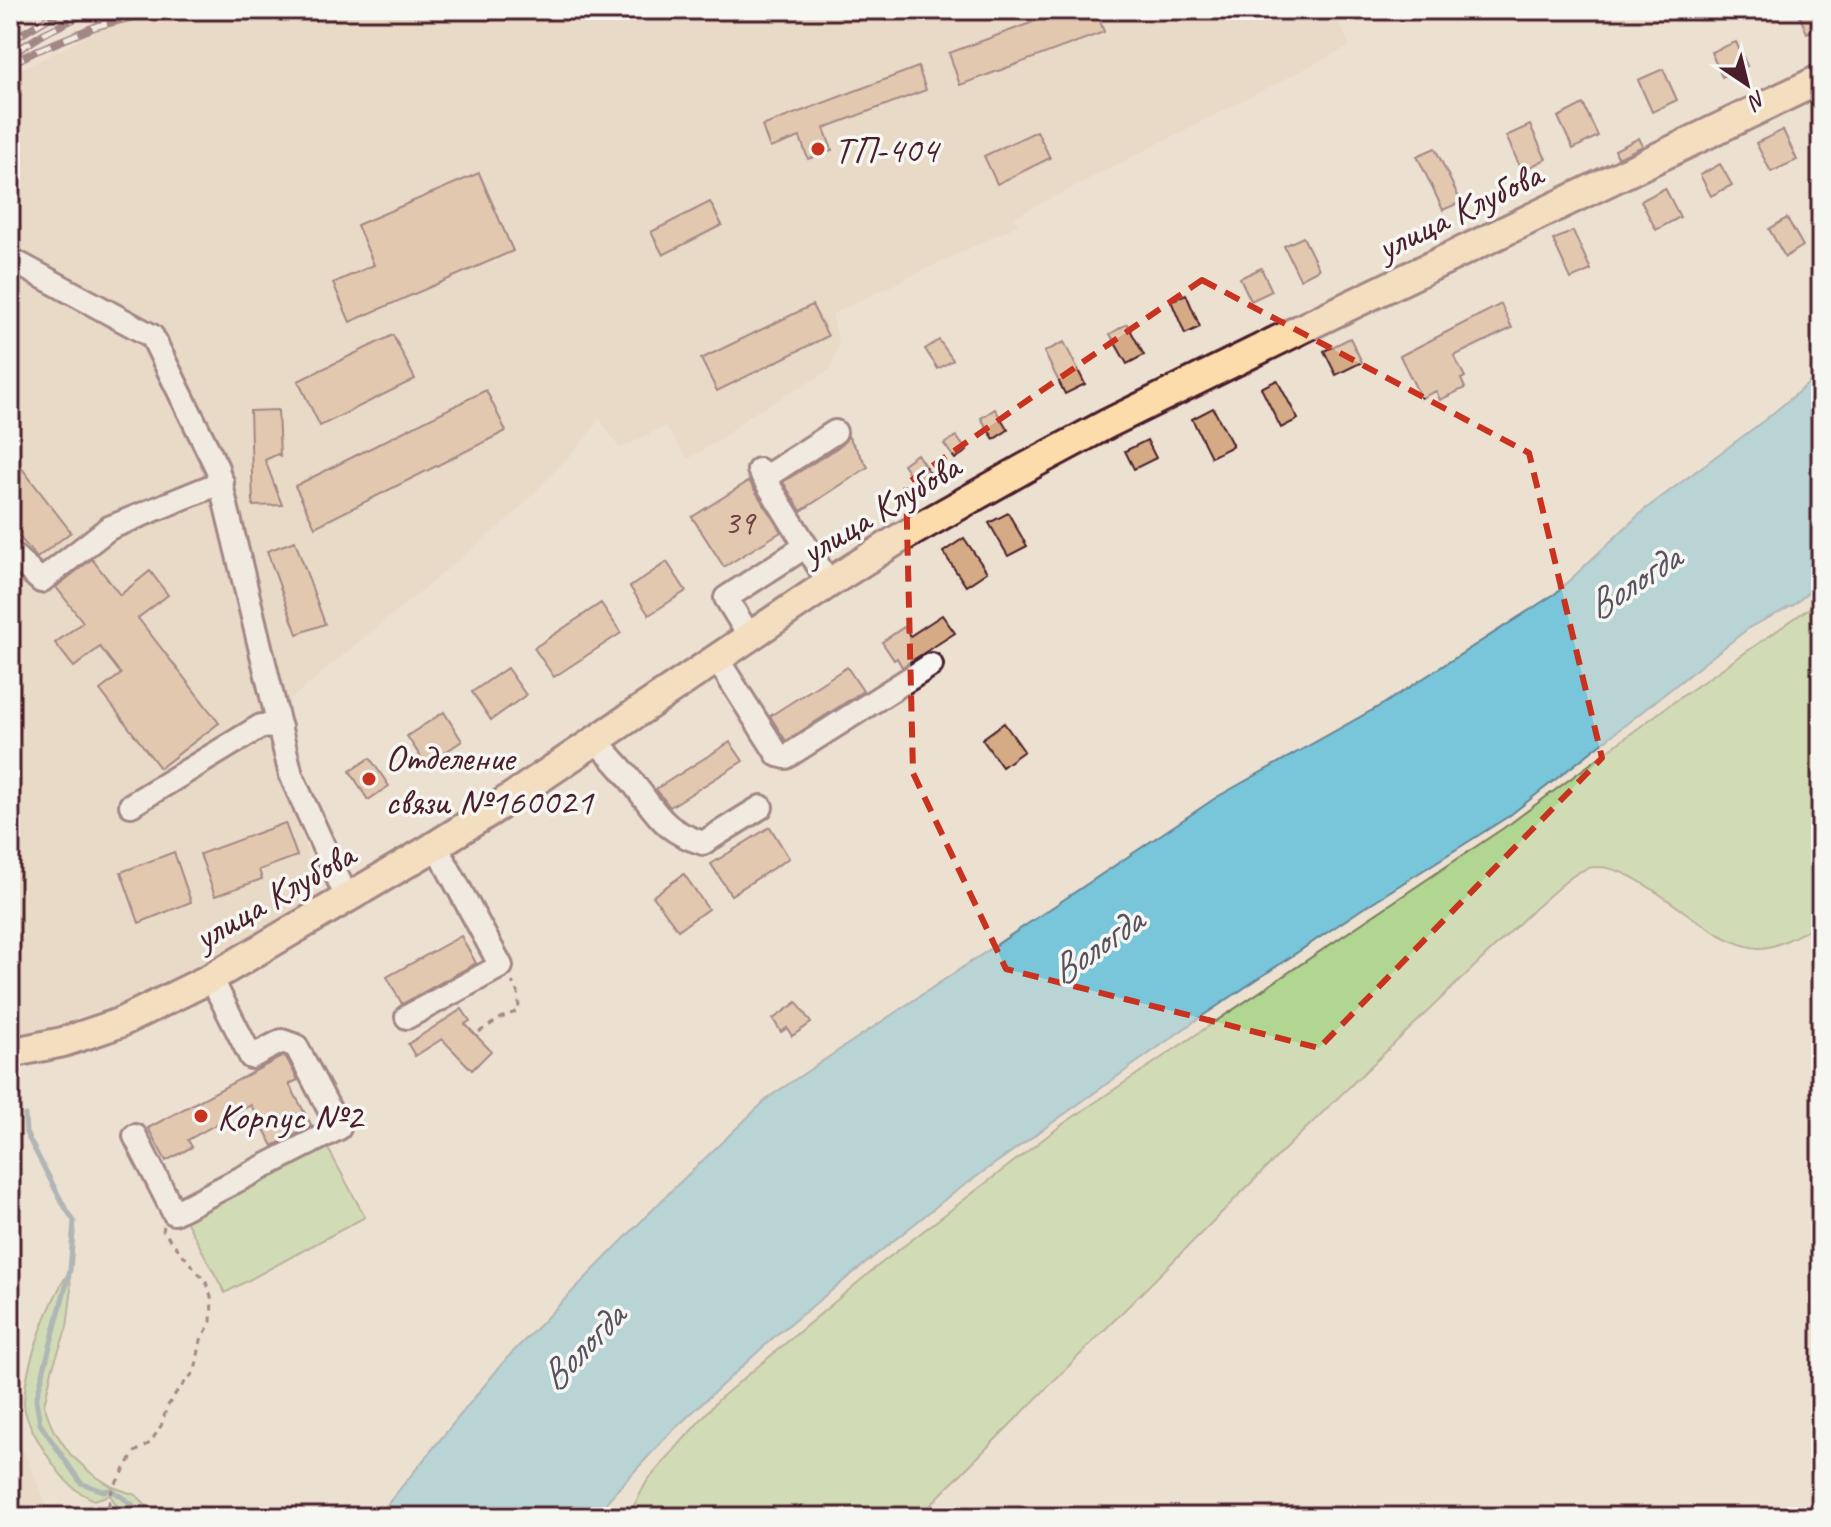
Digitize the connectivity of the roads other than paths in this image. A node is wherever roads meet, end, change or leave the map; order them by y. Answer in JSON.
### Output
{"nodes":[{"id":1,"x":1821,"y":79,"type":"edge"},
{"id":2,"x":10,"y":259,"type":"edge"},
{"id":3,"x":835,"y":432,"type":"dead end"},
{"id":4,"x":222,"y":482,"type":"junction"},
{"id":5,"x":806,"y":546,"type":"junction"},
{"id":6,"x":10,"y":552,"type":"edge"},
{"id":7,"x":829,"y":583,"type":"junction"},
{"id":8,"x":750,"y":637,"type":"junction"},
{"id":9,"x":717,"y":659,"type":"junction"},
{"id":10,"x":931,"y":665,"type":"dead end"},
{"id":11,"x":280,"y":727,"type":"junction"},
{"id":12,"x":595,"y":740,"type":"junction"},
{"id":13,"x":131,"y":805,"type":"dead end"},
{"id":14,"x":761,"y":807,"type":"dead end"},
{"id":15,"x":436,"y":846,"type":"junction"},
{"id":16,"x":347,"y":898,"type":"junction"},
{"id":17,"x":211,"y":978,"type":"junction"},
{"id":18,"x":407,"y":1017,"type":"dead end"},
{"id":19,"x":10,"y":1053,"type":"edge"},
{"id":20,"x":135,"y":1136,"type":"dead end"}],
"edges":[{"from":1,"to":7,"type":"main road","name":"улица Клубова"},
{"from":2,"to":4,"type":"lane"},
{"from":3,"to":5,"type":"lane"},
{"from":4,"to":6,"type":"lane"},
{"from":4,"to":11,"type":"lane"},
{"from":5,"to":7,"type":"lane"},
{"from":5,"to":8,"type":"lane"},
{"from":7,"to":8,"type":"main road","name":"улица Клубова"},
{"from":8,"to":9,"type":"main road","name":"улица Клубова"},
{"from":9,"to":10,"type":"lane"},
{"from":9,"to":12,"type":"main road","name":"улица Клубова"},
{"from":11,"to":13,"type":"lane"},
{"from":11,"to":16,"type":"lane"},
{"from":12,"to":14,"type":"lane"},
{"from":12,"to":15,"type":"main road","name":"улица Клубова"},
{"from":15,"to":16,"type":"main road","name":"улица Клубова"},
{"from":15,"to":18,"type":"lane"},
{"from":16,"to":17,"type":"main road","name":"улица Клубова"},
{"from":17,"to":19,"type":"main road","name":"улица Клубова"},
{"from":17,"to":20,"type":"lane"}]}
